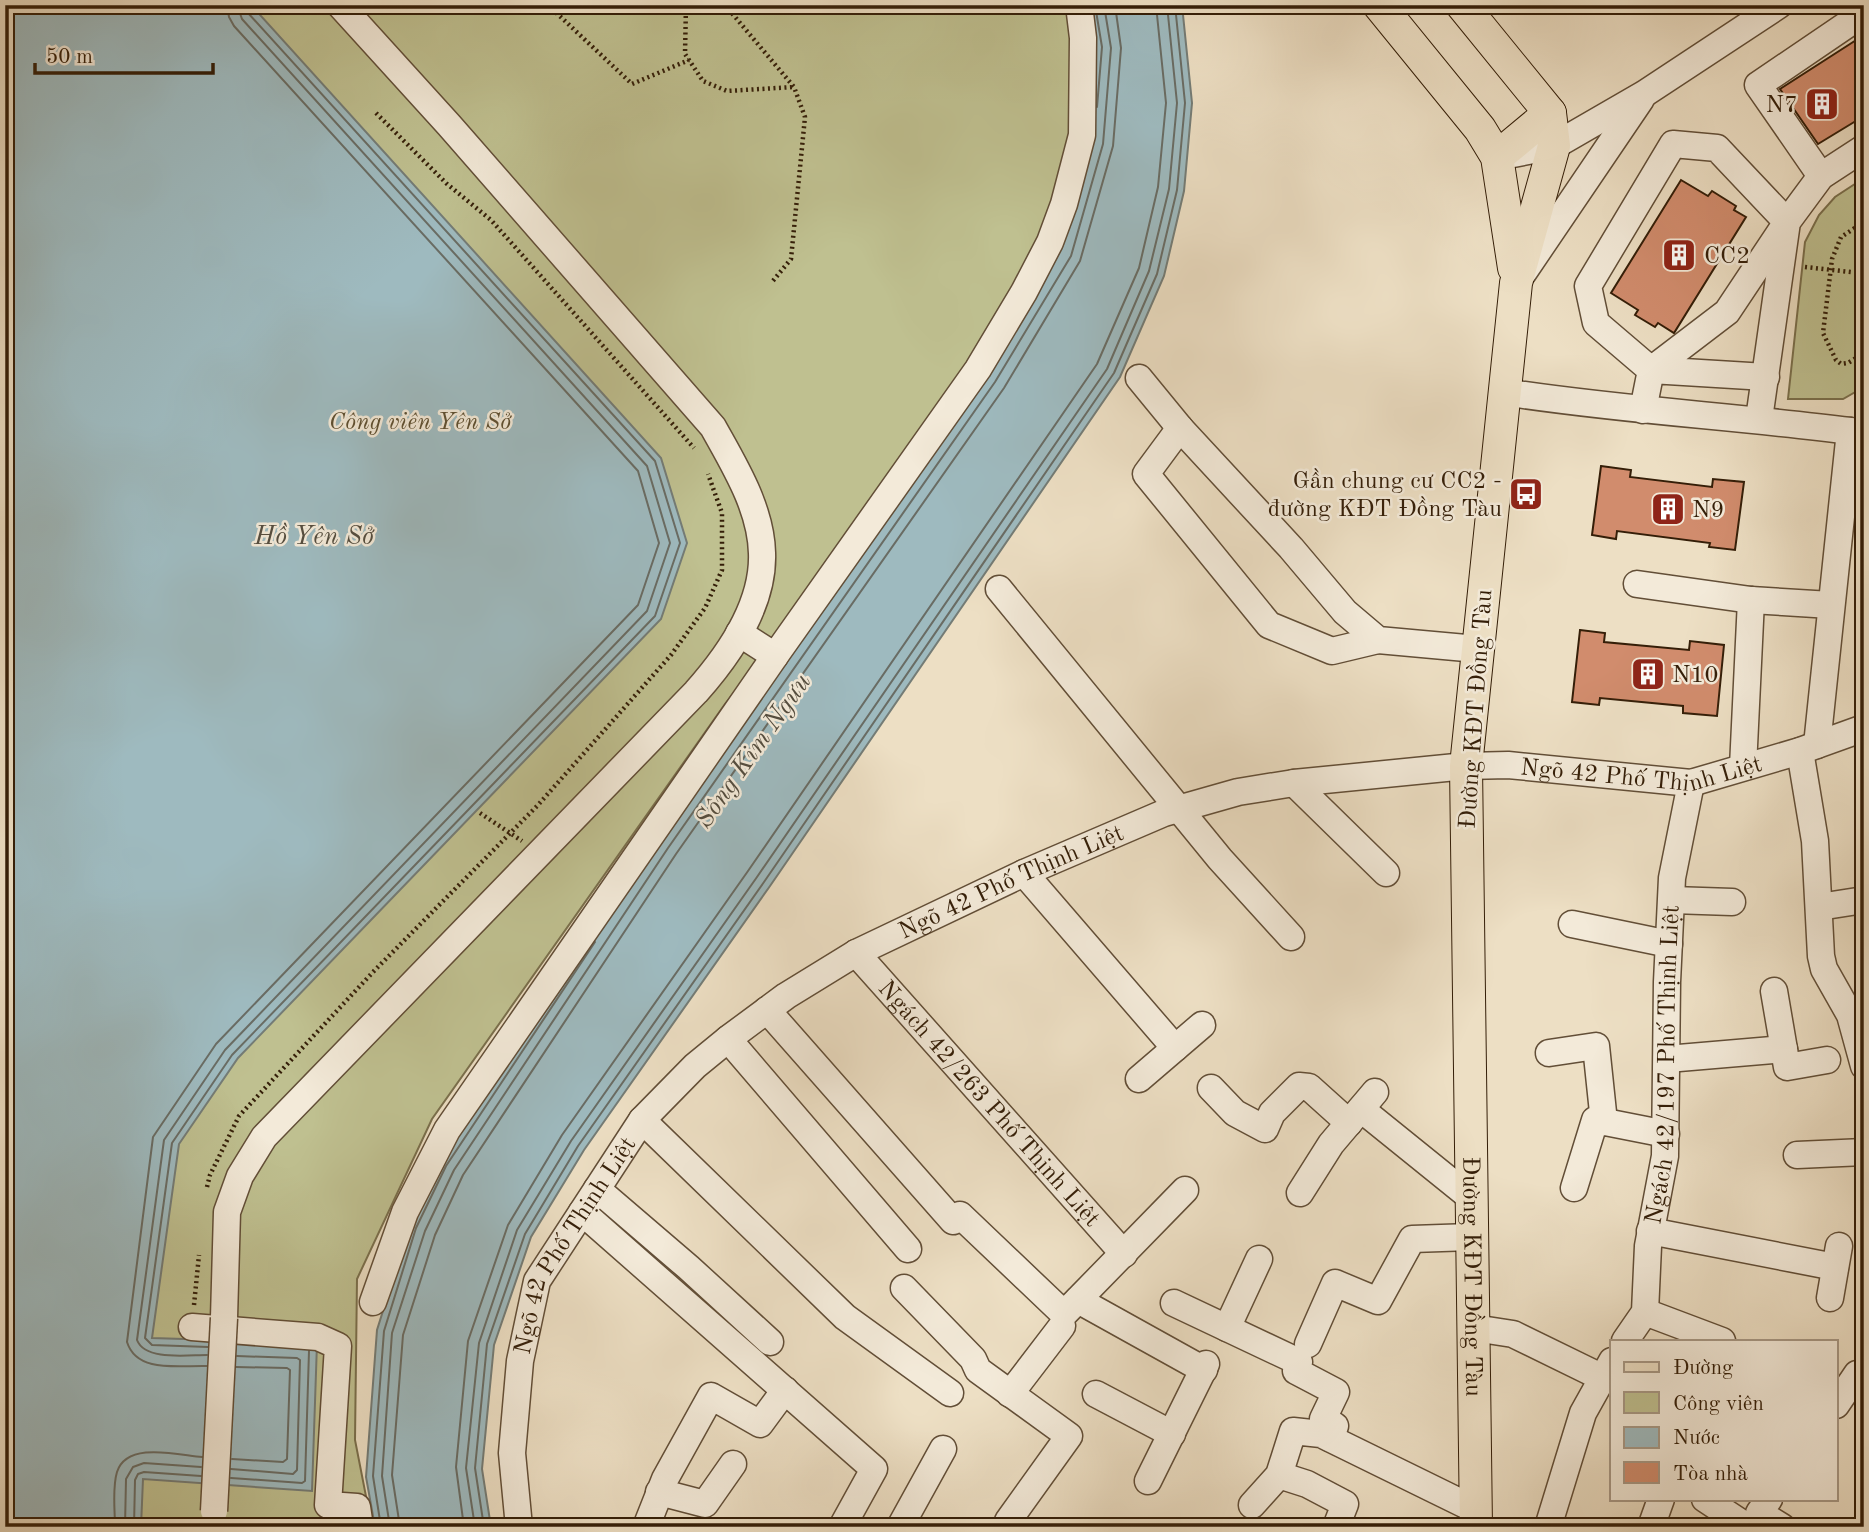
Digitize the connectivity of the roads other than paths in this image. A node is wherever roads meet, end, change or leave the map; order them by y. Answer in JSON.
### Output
{"nodes":[{"id":1,"x":340,"y":5,"type":"edge"},
{"id":2,"x":1079,"y":5,"type":"edge"},
{"id":3,"x":1379,"y":5,"type":"edge"},
{"id":4,"x":1462,"y":5,"type":"edge"},
{"id":5,"x":1779,"y":5,"type":"edge"},
{"id":6,"x":1864,"y":13,"type":"edge"},
{"id":7,"x":1644,"y":94,"type":"junction"},
{"id":8,"x":1550,"y":113,"type":"junction"},
{"id":9,"x":1554,"y":146,"type":"junction"},
{"id":10,"x":1864,"y":148,"type":"edge"},
{"id":11,"x":1497,"y":157,"type":"junction"},
{"id":12,"x":1821,"y":176,"type":"junction"},
{"id":13,"x":1787,"y":222,"type":"junction"},
{"id":14,"x":1516,"y":283,"type":"junction"},
{"id":15,"x":1651,"y":370,"type":"junction"},
{"id":16,"x":1766,"y":377,"type":"junction"},
{"id":17,"x":1139,"y":378,"type":"dead end"},
{"id":18,"x":1504,"y":392,"type":"junction"},
{"id":19,"x":1643,"y":410,"type":"junction"},
{"id":20,"x":1759,"y":419,"type":"junction"},
{"id":21,"x":1857,"y":426,"type":"edge"},
{"id":22,"x":1180,"y":428,"type":"junction"},
{"id":23,"x":1637,"y":584,"type":"dead end"},
{"id":24,"x":999,"y":589,"type":"dead end"},
{"id":25,"x":1752,"y":600,"type":"junction"},
{"id":26,"x":1831,"y":605,"type":"junction"},
{"id":27,"x":740,"y":633,"type":"junction"},
{"id":28,"x":1378,"y":640,"type":"junction"},
{"id":29,"x":1477,"y":649,"type":"junction"},
{"id":30,"x":775,"y":656,"type":"junction"},
{"id":31,"x":1864,"y":728,"type":"edge"},
{"id":32,"x":1808,"y":748,"type":"junction"},
{"id":33,"x":1466,"y":766,"type":"junction"},
{"id":34,"x":1743,"y":767,"type":"junction"},
{"id":35,"x":1294,"y":783,"type":"junction"},
{"id":36,"x":1691,"y":783,"type":"junction"},
{"id":37,"x":1180,"y":809,"type":"junction"},
{"id":38,"x":1024,"y":873,"type":"junction"},
{"id":39,"x":1386,"y":873,"type":"dead end"},
{"id":40,"x":1672,"y":900,"type":"junction"},
{"id":41,"x":1864,"y":900,"type":"edge"},
{"id":42,"x":1732,"y":902,"type":"dead end"},
{"id":43,"x":1819,"y":906,"type":"junction"},
{"id":44,"x":1572,"y":924,"type":"dead end"},
{"id":45,"x":1291,"y":937,"type":"dead end"},
{"id":46,"x":1669,"y":944,"type":"junction"},
{"id":47,"x":856,"y":953,"type":"junction"},
{"id":48,"x":1774,"y":991,"type":"dead end"},
{"id":49,"x":767,"y":1010,"type":"junction"},
{"id":50,"x":1202,"y":1025,"type":"dead end"},
{"id":51,"x":728,"y":1039,"type":"junction"},
{"id":52,"x":1175,"y":1048,"type":"junction"},
{"id":53,"x":1784,"y":1049,"type":"junction"},
{"id":54,"x":1549,"y":1053,"type":"dead end"},
{"id":55,"x":1667,"y":1059,"type":"junction"},
{"id":56,"x":1827,"y":1060,"type":"dead end"},
{"id":57,"x":1864,"y":1066,"type":"edge"},
{"id":58,"x":1139,"y":1079,"type":"dead end"},
{"id":59,"x":1211,"y":1088,"type":"dead end"},
{"id":60,"x":1362,"y":1108,"type":"junction"},
{"id":61,"x":642,"y":1120,"type":"junction"},
{"id":62,"x":1604,"y":1122,"type":"junction"},
{"id":63,"x":1666,"y":1134,"type":"junction"},
{"id":64,"x":1864,"y":1152,"type":"edge"},
{"id":65,"x":1797,"y":1155,"type":"dead end"},
{"id":66,"x":1574,"y":1188,"type":"dead end"},
{"id":67,"x":597,"y":1189,"type":"junction"},
{"id":68,"x":1185,"y":1190,"type":"dead end"},
{"id":69,"x":1300,"y":1193,"type":"dead end"},
{"id":70,"x":1470,"y":1197,"type":"junction"},
{"id":71,"x":582,"y":1212,"type":"junction"},
{"id":72,"x":1650,"y":1231,"type":"junction"},
{"id":73,"x":1471,"y":1237,"type":"junction"},
{"id":74,"x":908,"y":1249,"type":"dead end"},
{"id":75,"x":1124,"y":1254,"type":"junction"},
{"id":76,"x":1259,"y":1259,"type":"dead end"},
{"id":77,"x":904,"y":1288,"type":"dead end"},
{"id":78,"x":1830,"y":1298,"type":"dead end"},
{"id":79,"x":373,"y":1302,"type":"dead end"},
{"id":80,"x":1174,"y":1303,"type":"dead end"},
{"id":81,"x":1645,"y":1312,"type":"junction"},
{"id":82,"x":1068,"y":1313,"type":"junction"},
{"id":83,"x":192,"y":1327,"type":"road end"},
{"id":84,"x":1227,"y":1328,"type":"junction"},
{"id":85,"x":1474,"y":1328,"type":"junction"},
{"id":86,"x":1626,"y":1340,"type":"edge"},
{"id":87,"x":1719,"y":1340,"type":"edge"},
{"id":88,"x":770,"y":1342,"type":"dead end"},
{"id":89,"x":1308,"y":1344,"type":"dead end"},
{"id":90,"x":973,"y":1359,"type":"junction"},
{"id":91,"x":1606,"y":1369,"type":"edge"},
{"id":92,"x":785,"y":1390,"type":"junction"},
{"id":93,"x":1010,"y":1394,"type":"junction"},
{"id":94,"x":1096,"y":1394,"type":"dead end"},
{"id":95,"x":1172,"y":1434,"type":"junction"},
{"id":96,"x":1325,"y":1436,"type":"junction"},
{"id":97,"x":943,"y":1449,"type":"dead end"},
{"id":98,"x":733,"y":1464,"type":"dead end"},
{"id":99,"x":1279,"y":1475,"type":"junction"},
{"id":100,"x":1148,"y":1482,"type":"dead end"},
{"id":101,"x":659,"y":1492,"type":"junction"},
{"id":102,"x":1661,"y":1500,"type":"edge"},
{"id":103,"x":1707,"y":1500,"type":"edge"},
{"id":104,"x":1768,"y":1500,"type":"edge"},
{"id":105,"x":1252,"y":1505,"type":"dead end"},
{"id":106,"x":1476,"y":1518,"type":"edge"},
{"id":107,"x":213,"y":1519,"type":"edge"},
{"id":108,"x":1740,"y":1521,"type":"dead end"},
{"id":109,"x":360,"y":1527,"type":"edge"},
{"id":110,"x":519,"y":1527,"type":"edge"},
{"id":111,"x":646,"y":1527,"type":"edge"},
{"id":112,"x":842,"y":1527,"type":"edge"},
{"id":113,"x":901,"y":1527,"type":"edge"},
{"id":114,"x":1009,"y":1527,"type":"edge"},
{"id":115,"x":1336,"y":1527,"type":"edge"},
{"id":116,"x":1548,"y":1527,"type":"edge"},
{"id":117,"x":1651,"y":1527,"type":"edge"},
{"id":118,"x":1782,"y":1527,"type":"edge"}],
"edges":[{"from":1,"to":27,"type":"street"},
{"from":2,"to":30,"type":"street"},
{"from":3,"to":11,"type":"main road"},
{"from":4,"to":8,"type":"main road"},
{"from":5,"to":7,"type":"street","name":"Đường KĐT Đồng Tàu"},
{"from":6,"to":12,"type":"street"},
{"from":7,"to":8,"type":"street"},
{"from":7,"to":9,"type":"street"},
{"from":7,"to":14,"type":"street","name":"Đường KĐT Đồng Tàu"},
{"from":8,"to":9,"type":"main road"},
{"from":8,"to":11,"type":"main road"},
{"from":9,"to":11,"type":"street"},
{"from":9,"to":14,"type":"main road"},
{"from":10,"to":12,"type":"street"},
{"from":11,"to":14,"type":"main road"},
{"from":12,"to":13,"type":"street"},
{"from":13,"to":15,"type":"street"},
{"from":13,"to":15,"type":"street"},
{"from":13,"to":16,"type":"street"},
{"from":14,"to":18,"type":"main road","name":"Đường KĐT Đồng Tàu"},
{"from":15,"to":16,"type":"street"},
{"from":15,"to":19,"type":"street"},
{"from":16,"to":20,"type":"street"},
{"from":17,"to":22,"type":"street"},
{"from":18,"to":19,"type":"street"},
{"from":18,"to":29,"type":"main road","name":"Đường KĐT Đồng Tàu"},
{"from":19,"to":20,"type":"street"},
{"from":20,"to":21,"type":"street"},
{"from":21,"to":26,"type":"street"},
{"from":22,"to":28,"type":"street"},
{"from":22,"to":28,"type":"street"},
{"from":23,"to":25,"type":"street"},
{"from":24,"to":37,"type":"street"},
{"from":25,"to":26,"type":"street"},
{"from":25,"to":34,"type":"street"},
{"from":26,"to":32,"type":"street"},
{"from":27,"to":30,"type":"street"},
{"from":27,"to":107,"type":"street","bridge":true},
{"from":28,"to":29,"type":"street"},
{"from":29,"to":33,"type":"main road","name":"Đường KĐT Đồng Tàu"},
{"from":30,"to":79,"type":"street"},
{"from":31,"to":32,"type":"street","name":"Ngõ 42 Phố Thịnh Liệt"},
{"from":32,"to":34,"type":"street","name":"Ngõ 42 Phố Thịnh Liệt"},
{"from":32,"to":43,"type":"street"},
{"from":33,"to":35,"type":"street","name":"Ngõ 42 Phố Thịnh Liệt"},
{"from":33,"to":36,"type":"street","name":"Ngõ 42 Phố Thịnh Liệt"},
{"from":33,"to":70,"type":"main road","name":"Đường KĐT Đồng Tàu"},
{"from":34,"to":36,"type":"street","name":"Ngõ 42 Phố Thịnh Liệt"},
{"from":35,"to":37,"type":"street","name":"Ngõ 42 Phố Thịnh Liệt"},
{"from":35,"to":39,"type":"street"},
{"from":36,"to":40,"type":"street","name":"Ngách 42/197 Phố Thịnh Liệt"},
{"from":37,"to":38,"type":"street","name":"Ngõ 42 Phố Thịnh Liệt"},
{"from":37,"to":45,"type":"street"},
{"from":38,"to":47,"type":"street","name":"Ngõ 42 Phố Thịnh Liệt"},
{"from":38,"to":52,"type":"street"},
{"from":40,"to":42,"type":"street"},
{"from":40,"to":46,"type":"street","name":"Ngách 42/197 Phố Thịnh Liệt"},
{"from":41,"to":43,"type":"street"},
{"from":43,"to":57,"type":"street"},
{"from":44,"to":46,"type":"street"},
{"from":46,"to":55,"type":"street","name":"Ngách 42/197 Phố Thịnh Liệt"},
{"from":47,"to":49,"type":"street","name":"Ngõ 42 Phố Thịnh Liệt"},
{"from":47,"to":75,"type":"street","name":"Ngách 42/263 Phố Thịnh Liệt"},
{"from":48,"to":53,"type":"street"},
{"from":49,"to":51,"type":"street","name":"Ngõ 42 Phố Thịnh Liệt"},
{"from":49,"to":82,"type":"street"},
{"from":50,"to":52,"type":"street"},
{"from":51,"to":61,"type":"street","name":"Ngõ 42 Phố Thịnh Liệt"},
{"from":51,"to":74,"type":"street"},
{"from":52,"to":58,"type":"street"},
{"from":53,"to":55,"type":"street"},
{"from":53,"to":56,"type":"street"},
{"from":54,"to":62,"type":"street"},
{"from":55,"to":63,"type":"street","name":"Ngách 42/197 Phố Thịnh Liệt"},
{"from":59,"to":60,"type":"street"},
{"from":60,"to":69,"type":"street"},
{"from":60,"to":70,"type":"street"},
{"from":61,"to":67,"type":"street","name":"Ngõ 42 Phố Thịnh Liệt"},
{"from":61,"to":90,"type":"street"},
{"from":62,"to":63,"type":"street"},
{"from":62,"to":66,"type":"street"},
{"from":63,"to":72,"type":"street","name":"Ngách 42/197 Phố Thịnh Liệt"},
{"from":64,"to":65,"type":"street"},
{"from":67,"to":71,"type":"street","name":"Ngõ 42 Phố Thịnh Liệt"},
{"from":67,"to":88,"type":"street"},
{"from":68,"to":75,"type":"street"},
{"from":70,"to":73,"type":"main road","name":"Đường KĐT Đồng Tàu"},
{"from":71,"to":92,"type":"street"},
{"from":71,"to":110,"type":"street","name":"Ngõ 42 Phố Thịnh Liệt"},
{"from":72,"to":78,"type":"street"},
{"from":72,"to":81,"type":"street","name":"Ngách 42/197 Phố Thịnh Liệt"},
{"from":73,"to":85,"type":"main road","name":"Đường KĐT Đồng Tàu"},
{"from":73,"to":89,"type":"street"},
{"from":75,"to":82,"type":"street"},
{"from":76,"to":84,"type":"street"},
{"from":77,"to":90,"type":"street"},
{"from":80,"to":84,"type":"street"},
{"from":81,"to":86,"type":"street"},
{"from":81,"to":87,"type":"street"},
{"from":82,"to":93,"type":"street"},
{"from":82,"to":95,"type":"street"},
{"from":83,"to":109,"type":"street"},
{"from":84,"to":96,"type":"street"},
{"from":85,"to":91,"type":"street"},
{"from":85,"to":106,"type":"main road","name":"Đường KĐT Đồng Tàu"},
{"from":90,"to":93,"type":"street"},
{"from":91,"to":116,"type":"street"},
{"from":92,"to":101,"type":"street"},
{"from":92,"to":112,"type":"street"},
{"from":93,"to":114,"type":"street"},
{"from":94,"to":95,"type":"street"},
{"from":95,"to":100,"type":"street"},
{"from":96,"to":99,"type":"street"},
{"from":96,"to":106,"type":"street"},
{"from":97,"to":113,"type":"street"},
{"from":98,"to":101,"type":"street"},
{"from":99,"to":105,"type":"street"},
{"from":99,"to":115,"type":"street"},
{"from":101,"to":111,"type":"street"},
{"from":102,"to":117,"type":"street"},
{"from":103,"to":108,"type":"street"},
{"from":104,"to":118,"type":"street"}]}
